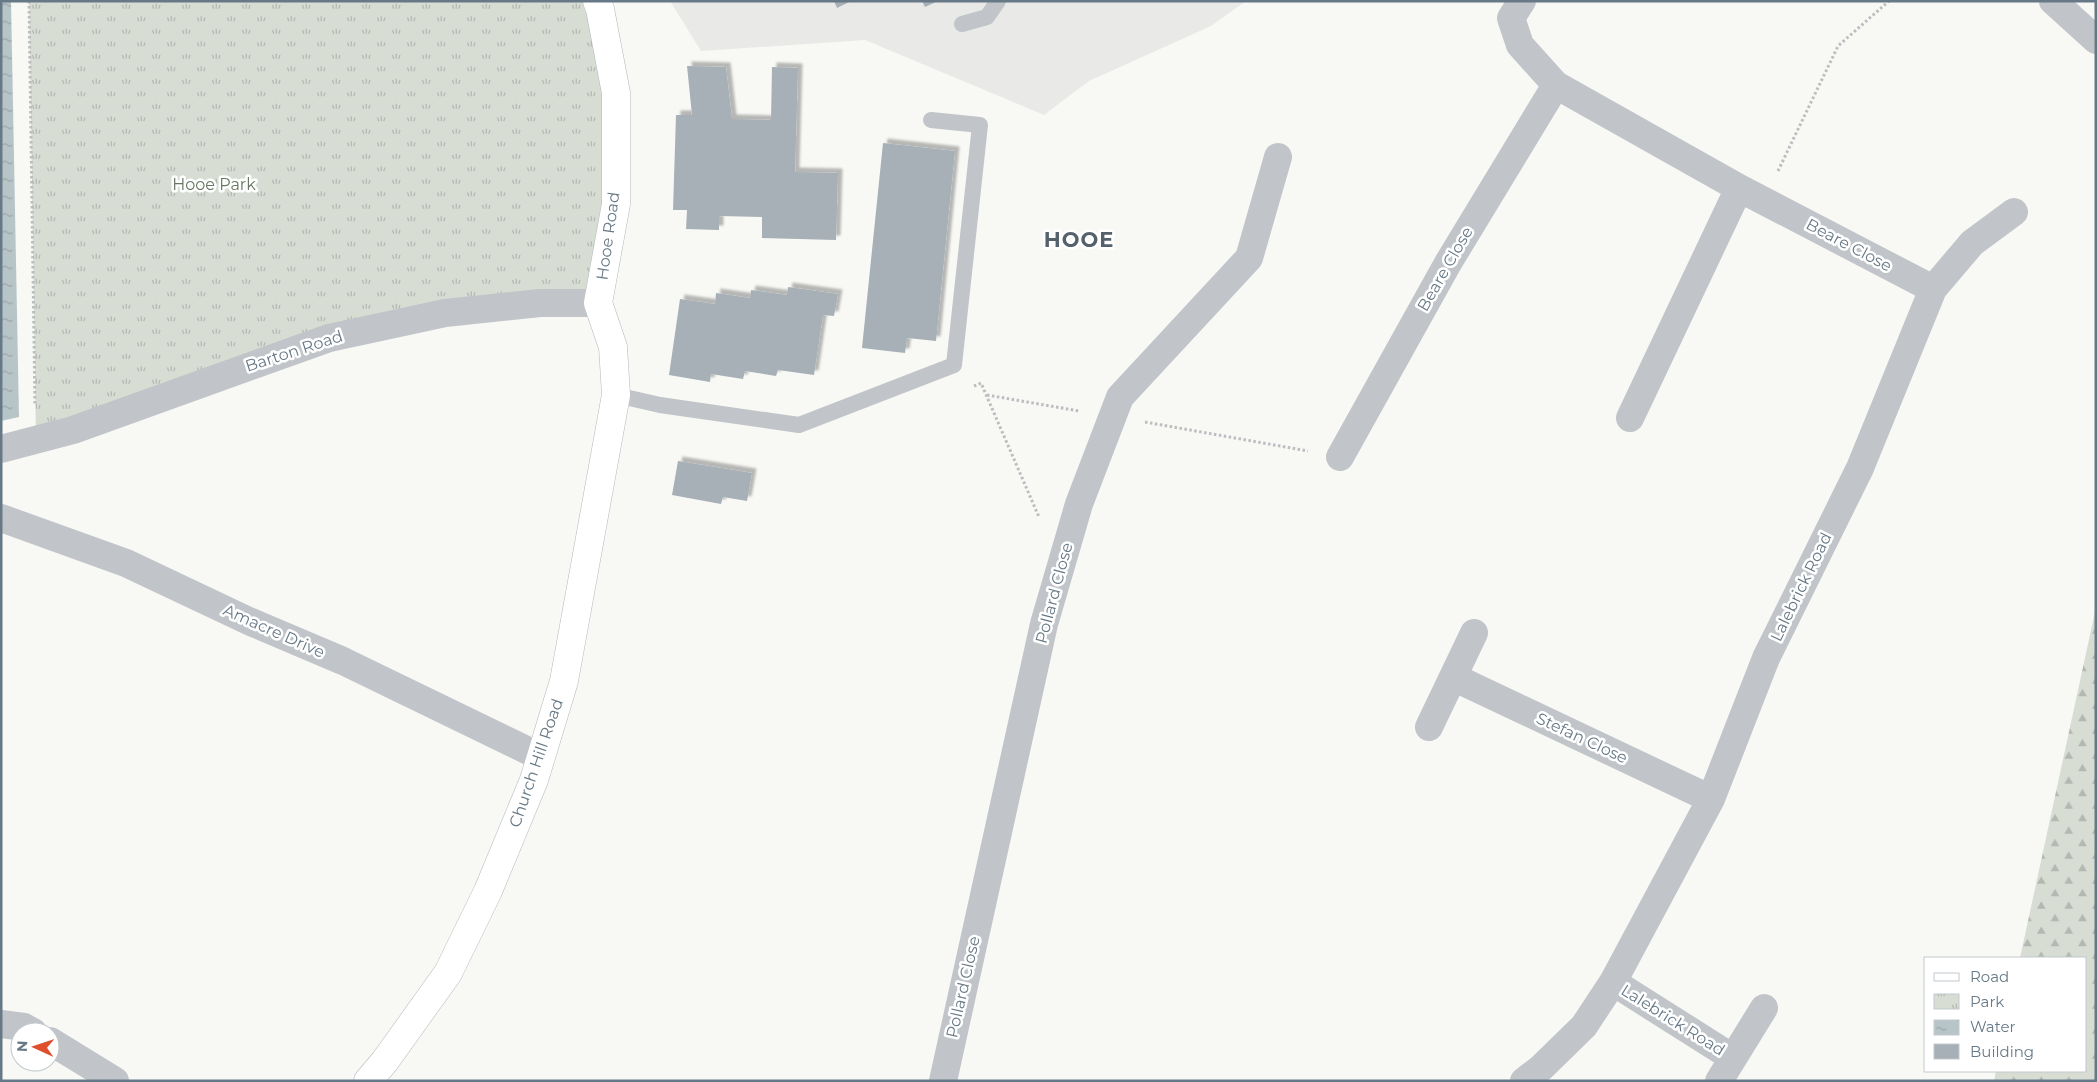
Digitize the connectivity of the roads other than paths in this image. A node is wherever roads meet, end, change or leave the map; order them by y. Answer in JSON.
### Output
{"nodes":[{"id":1,"x":597,"y":1,"type":"edge"},
{"id":2,"x":998,"y":1,"type":"edge"},
{"id":3,"x":1522,"y":1,"type":"edge"},
{"id":4,"x":2053,"y":1,"type":"edge"},
{"id":5,"x":962,"y":24,"type":"dead end"},
{"id":6,"x":2096,"y":40,"type":"edge"},
{"id":7,"x":1556,"y":85,"type":"junction"},
{"id":8,"x":931,"y":120,"type":"dead end"},
{"id":9,"x":1278,"y":157,"type":"dead end"},
{"id":10,"x":1739,"y":188,"type":"junction"},
{"id":11,"x":2014,"y":212,"type":"dead end"},
{"id":12,"x":1933,"y":289,"type":"junction"},
{"id":13,"x":598,"y":303,"type":"junction"},
{"id":14,"x":616,"y":395,"type":"junction"},
{"id":15,"x":1630,"y":418,"type":"dead end"},
{"id":16,"x":608,"y":440,"type":"joint"},
{"id":17,"x":1,"y":449,"type":"edge"},
{"id":18,"x":1340,"y":457,"type":"road end"},
{"id":19,"x":1,"y":518,"type":"edge"},
{"id":20,"x":1474,"y":633,"type":"dead end"},
{"id":21,"x":1453,"y":677,"type":"junction"},
{"id":22,"x":1429,"y":727,"type":"dead end"},
{"id":23,"x":541,"y":758,"type":"junction"},
{"id":24,"x":1710,"y":799,"type":"junction"},
{"id":25,"x":1613,"y":982,"type":"junction"},
{"id":26,"x":1764,"y":1008,"type":"dead end"},
{"id":27,"x":60,"y":1047,"type":"edge"},
{"id":28,"x":1733,"y":1058,"type":"junction"},
{"id":29,"x":115,"y":1081,"type":"edge"},
{"id":30,"x":368,"y":1081,"type":"edge"},
{"id":31,"x":942,"y":1081,"type":"edge"},
{"id":32,"x":1524,"y":1081,"type":"edge"},
{"id":33,"x":1719,"y":1081,"type":"edge"}],
"edges":[{"from":1,"to":13,"type":"street","name":"Hooe Road"},
{"from":2,"to":5,"type":"lane"},
{"from":3,"to":7,"type":"street","name":"Beare Close"},
{"from":4,"to":6,"type":"street"},
{"from":7,"to":10,"type":"street","name":"Beare Close"},
{"from":7,"to":18,"type":"street","name":"Beare Close"},
{"from":8,"to":14,"type":"lane"},
{"from":9,"to":31,"type":"street","name":"Pollard Close"},
{"from":10,"to":12,"type":"street","name":"Beare Close"},
{"from":10,"to":15,"type":"street"},
{"from":11,"to":12,"type":"street","name":"Lalebrick Road"},
{"from":12,"to":24,"type":"street","name":"Lalebrick Road"},
{"from":13,"to":14,"type":"street","name":"Hooe Road"},
{"from":13,"to":17,"type":"street","name":"Barton Road"},
{"from":14,"to":16,"type":"street","name":"Hooe Road"},
{"from":16,"to":23,"type":"street","name":"Church Hill Road"},
{"from":19,"to":23,"type":"street","name":"Amacre Drive"},
{"from":20,"to":21,"type":"street"},
{"from":21,"to":22,"type":"street"},
{"from":21,"to":24,"type":"street","name":"Stefan Close"},
{"from":23,"to":30,"type":"street","name":"Church Hill Road"},
{"from":24,"to":25,"type":"street","name":"Lalebrick Road"},
{"from":25,"to":28,"type":"street","name":"Lalebrick Road"},
{"from":25,"to":32,"type":"street","name":"Lalebrick Road"},
{"from":26,"to":28,"type":"street","name":"Lalebrick Road"},
{"from":27,"to":29,"type":"street"},
{"from":28,"to":33,"type":"street","name":"Lalebrick Road"}]}
